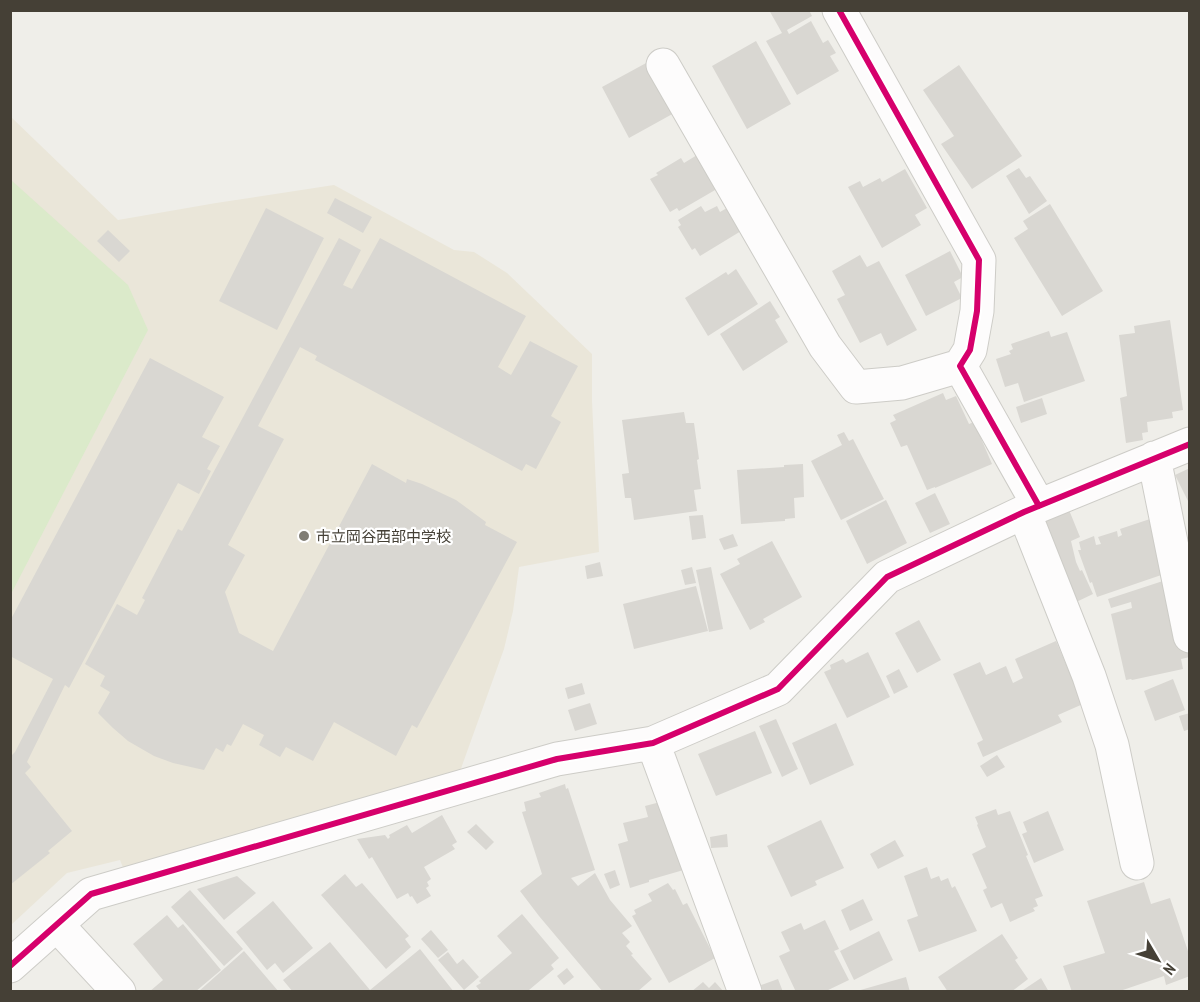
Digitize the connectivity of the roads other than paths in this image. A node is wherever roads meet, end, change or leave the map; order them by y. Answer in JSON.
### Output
{"nodes":[{"id":1,"x":839,"y":10,"type":"edge"},
{"id":2,"x":663,"y":66,"type":"dead end"},
{"id":3,"x":960,"y":366,"type":"junction"},
{"id":4,"x":1190,"y":444,"type":"edge"},
{"id":5,"x":1154,"y":458,"type":"junction"},
{"id":6,"x":1031,"y":509,"type":"junction"},
{"id":7,"x":1190,"y":636,"type":"edge"},
{"id":8,"x":653,"y":743,"type":"junction"},
{"id":9,"x":1137,"y":863,"type":"dead end"},
{"id":10,"x":57,"y":925,"type":"junction"},
{"id":11,"x":10,"y":966,"type":"edge"},
{"id":12,"x":119,"y":992,"type":"edge"},
{"id":13,"x":746,"y":992,"type":"edge"}],
"edges":[{"from":1,"to":3,"type":"street"},
{"from":2,"to":3,"type":"street"},
{"from":3,"to":6,"type":"street"},
{"from":4,"to":5,"type":"street"},
{"from":5,"to":6,"type":"street"},
{"from":5,"to":7,"type":"street"},
{"from":6,"to":8,"type":"street"},
{"from":6,"to":9,"type":"street"},
{"from":8,"to":10,"type":"street"},
{"from":8,"to":13,"type":"street"},
{"from":10,"to":11,"type":"street"},
{"from":10,"to":12,"type":"street"}]}
